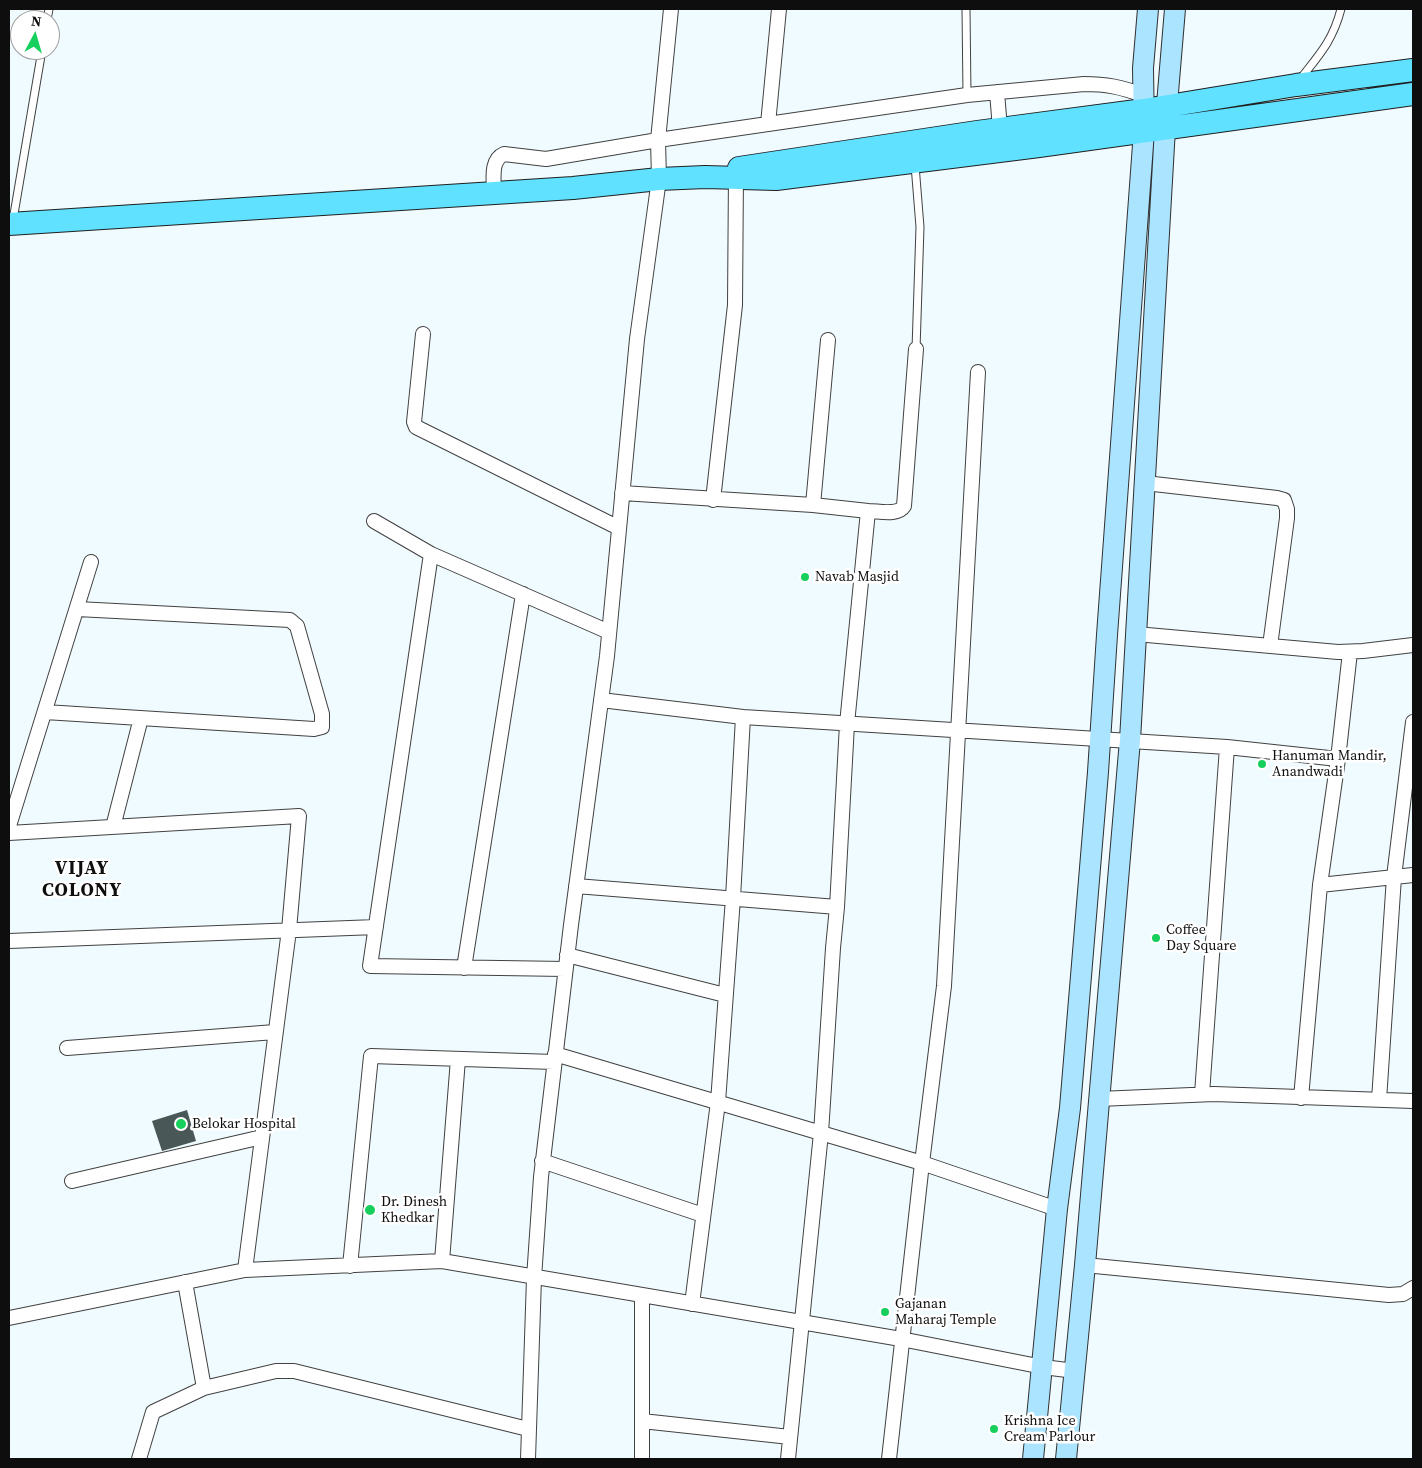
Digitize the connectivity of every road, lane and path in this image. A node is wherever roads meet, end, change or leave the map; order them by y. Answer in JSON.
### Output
{"nodes":[{"id":1,"x":671,"y":9,"type":"edge"},
{"id":2,"x":779,"y":9,"type":"edge"},
{"id":3,"x":966,"y":9,"type":"edge"},
{"id":4,"x":1148,"y":9,"type":"edge"},
{"id":5,"x":1175,"y":9,"type":"edge"},
{"id":6,"x":1341,"y":9,"type":"edge"},
{"id":7,"x":40,"y":60,"type":"edge"},
{"id":8,"x":1413,"y":70,"type":"edge"},
{"id":9,"x":1296,"y":85,"type":"junction"},
{"id":10,"x":997,"y":92,"type":"junction"},
{"id":11,"x":967,"y":94,"type":"junction"},
{"id":12,"x":1413,"y":94,"type":"edge"},
{"id":13,"x":1167,"y":106,"type":"junction"},
{"id":14,"x":1149,"y":116,"type":"junction"},
{"id":15,"x":768,"y":124,"type":"junction"},
{"id":16,"x":1000,"y":129,"type":"junction"},
{"id":17,"x":658,"y":140,"type":"junction"},
{"id":18,"x":914,"y":161,"type":"junction"},
{"id":19,"x":736,"y":174,"type":"junction"},
{"id":20,"x":659,"y":179,"type":"junction"},
{"id":21,"x":494,"y":193,"type":"junction"},
{"id":22,"x":10,"y":224,"type":"edge"},
{"id":23,"x":422,"y":334,"type":"dead end"},
{"id":24,"x":828,"y":340,"type":"dead end"},
{"id":25,"x":916,"y":349,"type":"joint"},
{"id":26,"x":978,"y":372,"type":"dead end"},
{"id":27,"x":1145,"y":483,"type":"junction"},
{"id":28,"x":622,"y":493,"type":"junction"},
{"id":29,"x":713,"y":500,"type":"junction"},
{"id":30,"x":813,"y":505,"type":"junction"},
{"id":31,"x":868,"y":511,"type":"junction"},
{"id":32,"x":374,"y":521,"type":"dead end"},
{"id":33,"x":619,"y":528,"type":"junction"},
{"id":34,"x":431,"y":554,"type":"junction"},
{"id":35,"x":91,"y":562,"type":"dead end"},
{"id":36,"x":523,"y":594,"type":"junction"},
{"id":37,"x":77,"y":609,"type":"junction"},
{"id":38,"x":609,"y":632,"type":"junction"},
{"id":39,"x":1136,"y":634,"type":"junction"},
{"id":40,"x":1413,"y":645,"type":"edge"},
{"id":41,"x":1270,"y":646,"type":"junction"},
{"id":42,"x":1350,"y":652,"type":"junction"},
{"id":43,"x":601,"y":700,"type":"junction"},
{"id":44,"x":45,"y":712,"type":"junction"},
{"id":45,"x":743,"y":717,"type":"junction"},
{"id":46,"x":140,"y":718,"type":"junction"},
{"id":47,"x":1413,"y":722,"type":"edge"},
{"id":48,"x":847,"y":724,"type":"junction"},
{"id":49,"x":959,"y":730,"type":"junction"},
{"id":50,"x":1101,"y":739,"type":"junction"},
{"id":51,"x":1130,"y":740,"type":"junction"},
{"id":52,"x":1226,"y":747,"type":"junction"},
{"id":53,"x":1338,"y":759,"type":"junction"},
{"id":54,"x":9,"y":826,"type":"edge"},
{"id":55,"x":113,"y":827,"type":"junction"},
{"id":56,"x":9,"y":833,"type":"edge"},
{"id":57,"x":1413,"y":875,"type":"edge"},
{"id":58,"x":1394,"y":877,"type":"junction"},
{"id":59,"x":1320,"y":885,"type":"junction"},
{"id":60,"x":576,"y":886,"type":"junction"},
{"id":61,"x":733,"y":898,"type":"junction"},
{"id":62,"x":838,"y":907,"type":"junction"},
{"id":63,"x":376,"y":927,"type":"junction"},
{"id":64,"x":289,"y":930,"type":"junction"},
{"id":65,"x":9,"y":941,"type":"edge"},
{"id":66,"x":567,"y":955,"type":"junction"},
{"id":67,"x":464,"y":968,"type":"junction"},
{"id":68,"x":566,"y":969,"type":"junction"},
{"id":69,"x":725,"y":995,"type":"junction"},
{"id":70,"x":276,"y":1032,"type":"junction"},
{"id":71,"x":67,"y":1048,"type":"dead end"},
{"id":72,"x":555,"y":1058,"type":"junction"},
{"id":73,"x":458,"y":1059,"type":"junction"},
{"id":74,"x":1202,"y":1094,"type":"junction"},
{"id":75,"x":1301,"y":1098,"type":"junction"},
{"id":76,"x":1099,"y":1099,"type":"junction"},
{"id":77,"x":1379,"y":1100,"type":"junction"},
{"id":78,"x":1413,"y":1100,"type":"edge"},
{"id":79,"x":718,"y":1102,"type":"junction"},
{"id":80,"x":821,"y":1133,"type":"junction"},
{"id":81,"x":262,"y":1137,"type":"junction"},
{"id":82,"x":542,"y":1161,"type":"junction"},
{"id":83,"x":922,"y":1162,"type":"junction"},
{"id":84,"x":72,"y":1181,"type":"dead end"},
{"id":85,"x":1057,"y":1209,"type":"junction"},
{"id":86,"x":703,"y":1215,"type":"junction"},
{"id":87,"x":442,"y":1262,"type":"junction"},
{"id":88,"x":1085,"y":1265,"type":"junction"},
{"id":89,"x":350,"y":1266,"type":"junction"},
{"id":90,"x":245,"y":1270,"type":"junction"},
{"id":91,"x":534,"y":1278,"type":"junction"},
{"id":92,"x":186,"y":1282,"type":"junction"},
{"id":93,"x":1413,"y":1288,"type":"edge"},
{"id":94,"x":642,"y":1294,"type":"junction"},
{"id":95,"x":692,"y":1304,"type":"junction"},
{"id":96,"x":9,"y":1318,"type":"edge"},
{"id":97,"x":802,"y":1323,"type":"junction"},
{"id":98,"x":901,"y":1339,"type":"junction"},
{"id":99,"x":1043,"y":1367,"type":"junction"},
{"id":100,"x":1075,"y":1371,"type":"junction"},
{"id":101,"x":204,"y":1388,"type":"junction"},
{"id":102,"x":642,"y":1421,"type":"junction"},
{"id":103,"x":528,"y":1429,"type":"junction"},
{"id":104,"x":790,"y":1437,"type":"junction"},
{"id":105,"x":139,"y":1459,"type":"edge"},
{"id":106,"x":528,"y":1459,"type":"edge"},
{"id":107,"x":642,"y":1459,"type":"edge"},
{"id":108,"x":788,"y":1459,"type":"edge"},
{"id":109,"x":889,"y":1459,"type":"edge"},
{"id":110,"x":1033,"y":1459,"type":"edge"},
{"id":111,"x":1066,"y":1459,"type":"edge"}],
"edges":[{"from":1,"to":17,"type":"street"},
{"from":2,"to":15,"type":"street"},
{"from":3,"to":11,"type":"lane"},
{"from":4,"to":14,"type":"main road"},
{"from":5,"to":13,"type":"main road"},
{"from":6,"to":9,"type":"lane"},
{"from":7,"to":22,"type":"lane"},
{"from":8,"to":9,"type":"main road"},
{"from":9,"to":13,"type":"main road"},
{"from":10,"to":11,"type":"street"},
{"from":10,"to":14,"type":"street"},
{"from":10,"to":16,"type":"street"},
{"from":11,"to":15,"type":"street"},
{"from":12,"to":14,"type":"main road"},
{"from":13,"to":14,"type":"main road"},
{"from":14,"to":16,"type":"main road"},
{"from":14,"to":18,"type":"main road"},
{"from":14,"to":27,"type":"main road"},
{"from":14,"to":50,"type":"main road"},
{"from":15,"to":17,"type":"street"},
{"from":16,"to":19,"type":"main road"},
{"from":17,"to":20,"type":"street"},
{"from":17,"to":21,"type":"street"},
{"from":18,"to":19,"type":"main road"},
{"from":18,"to":25,"type":"lane"},
{"from":19,"to":20,"type":"main road"},
{"from":19,"to":29,"type":"street"},
{"from":20,"to":21,"type":"main road"},
{"from":20,"to":28,"type":"street"},
{"from":21,"to":22,"type":"main road"},
{"from":23,"to":33,"type":"street"},
{"from":24,"to":30,"type":"street"},
{"from":25,"to":31,"type":"street"},
{"from":26,"to":49,"type":"street"},
{"from":27,"to":39,"type":"main road"},
{"from":27,"to":41,"type":"street"},
{"from":28,"to":29,"type":"street"},
{"from":28,"to":33,"type":"street"},
{"from":29,"to":30,"type":"street"},
{"from":30,"to":31,"type":"street"},
{"from":31,"to":48,"type":"street"},
{"from":32,"to":34,"type":"street"},
{"from":33,"to":38,"type":"street"},
{"from":34,"to":36,"type":"street"},
{"from":34,"to":63,"type":"street"},
{"from":35,"to":37,"type":"street"},
{"from":36,"to":38,"type":"street"},
{"from":36,"to":67,"type":"street"},
{"from":37,"to":44,"type":"street"},
{"from":37,"to":46,"type":"street"},
{"from":38,"to":43,"type":"street"},
{"from":39,"to":41,"type":"street"},
{"from":39,"to":51,"type":"main road"},
{"from":40,"to":42,"type":"street"},
{"from":41,"to":42,"type":"street"},
{"from":42,"to":53,"type":"street"},
{"from":43,"to":45,"type":"street"},
{"from":43,"to":60,"type":"street"},
{"from":44,"to":46,"type":"street"},
{"from":44,"to":54,"type":"street"},
{"from":45,"to":48,"type":"street"},
{"from":45,"to":61,"type":"street"},
{"from":46,"to":55,"type":"street"},
{"from":47,"to":58,"type":"street"},
{"from":48,"to":49,"type":"street"},
{"from":48,"to":62,"type":"street"},
{"from":49,"to":50,"type":"street"},
{"from":49,"to":83,"type":"street"},
{"from":50,"to":51,"type":"street"},
{"from":50,"to":85,"type":"main road"},
{"from":51,"to":52,"type":"street"},
{"from":51,"to":76,"type":"main road"},
{"from":52,"to":53,"type":"street"},
{"from":52,"to":74,"type":"street"},
{"from":53,"to":59,"type":"street"},
{"from":55,"to":56,"type":"street"},
{"from":55,"to":64,"type":"street"},
{"from":57,"to":58,"type":"street"},
{"from":58,"to":59,"type":"street"},
{"from":58,"to":77,"type":"street"},
{"from":59,"to":75,"type":"street"},
{"from":60,"to":61,"type":"street"},
{"from":60,"to":66,"type":"street"},
{"from":61,"to":62,"type":"street"},
{"from":61,"to":69,"type":"street"},
{"from":62,"to":80,"type":"street"},
{"from":63,"to":64,"type":"street"},
{"from":63,"to":67,"type":"street"},
{"from":64,"to":65,"type":"street"},
{"from":64,"to":70,"type":"street"},
{"from":66,"to":68,"type":"street"},
{"from":66,"to":69,"type":"street"},
{"from":67,"to":68,"type":"street"},
{"from":68,"to":72,"type":"street"},
{"from":69,"to":79,"type":"street"},
{"from":70,"to":71,"type":"street"},
{"from":70,"to":81,"type":"street"},
{"from":72,"to":73,"type":"street"},
{"from":72,"to":79,"type":"street"},
{"from":72,"to":82,"type":"street"},
{"from":73,"to":87,"type":"street"},
{"from":73,"to":89,"type":"street"},
{"from":74,"to":75,"type":"street"},
{"from":74,"to":76,"type":"street"},
{"from":75,"to":77,"type":"street"},
{"from":76,"to":88,"type":"main road"},
{"from":77,"to":78,"type":"street"},
{"from":79,"to":80,"type":"street"},
{"from":79,"to":86,"type":"street"},
{"from":80,"to":83,"type":"street"},
{"from":80,"to":97,"type":"street"},
{"from":81,"to":84,"type":"street"},
{"from":81,"to":90,"type":"street"},
{"from":82,"to":86,"type":"street"},
{"from":82,"to":91,"type":"street"},
{"from":83,"to":85,"type":"street"},
{"from":83,"to":98,"type":"street"},
{"from":85,"to":99,"type":"main road"},
{"from":86,"to":95,"type":"street"},
{"from":87,"to":89,"type":"street"},
{"from":87,"to":91,"type":"street"},
{"from":88,"to":93,"type":"street"},
{"from":88,"to":100,"type":"main road"},
{"from":89,"to":90,"type":"street"},
{"from":90,"to":92,"type":"street"},
{"from":91,"to":94,"type":"street"},
{"from":91,"to":103,"type":"street"},
{"from":92,"to":96,"type":"street"},
{"from":92,"to":101,"type":"street"},
{"from":94,"to":95,"type":"street"},
{"from":94,"to":102,"type":"street"},
{"from":95,"to":97,"type":"street"},
{"from":97,"to":98,"type":"street"},
{"from":97,"to":104,"type":"street"},
{"from":98,"to":99,"type":"street"},
{"from":98,"to":109,"type":"street"},
{"from":99,"to":100,"type":"street"},
{"from":99,"to":110,"type":"main road"},
{"from":100,"to":111,"type":"main road"},
{"from":101,"to":103,"type":"street"},
{"from":101,"to":105,"type":"street"},
{"from":102,"to":104,"type":"street"},
{"from":102,"to":107,"type":"street"},
{"from":103,"to":106,"type":"street"},
{"from":104,"to":108,"type":"street"}]}
